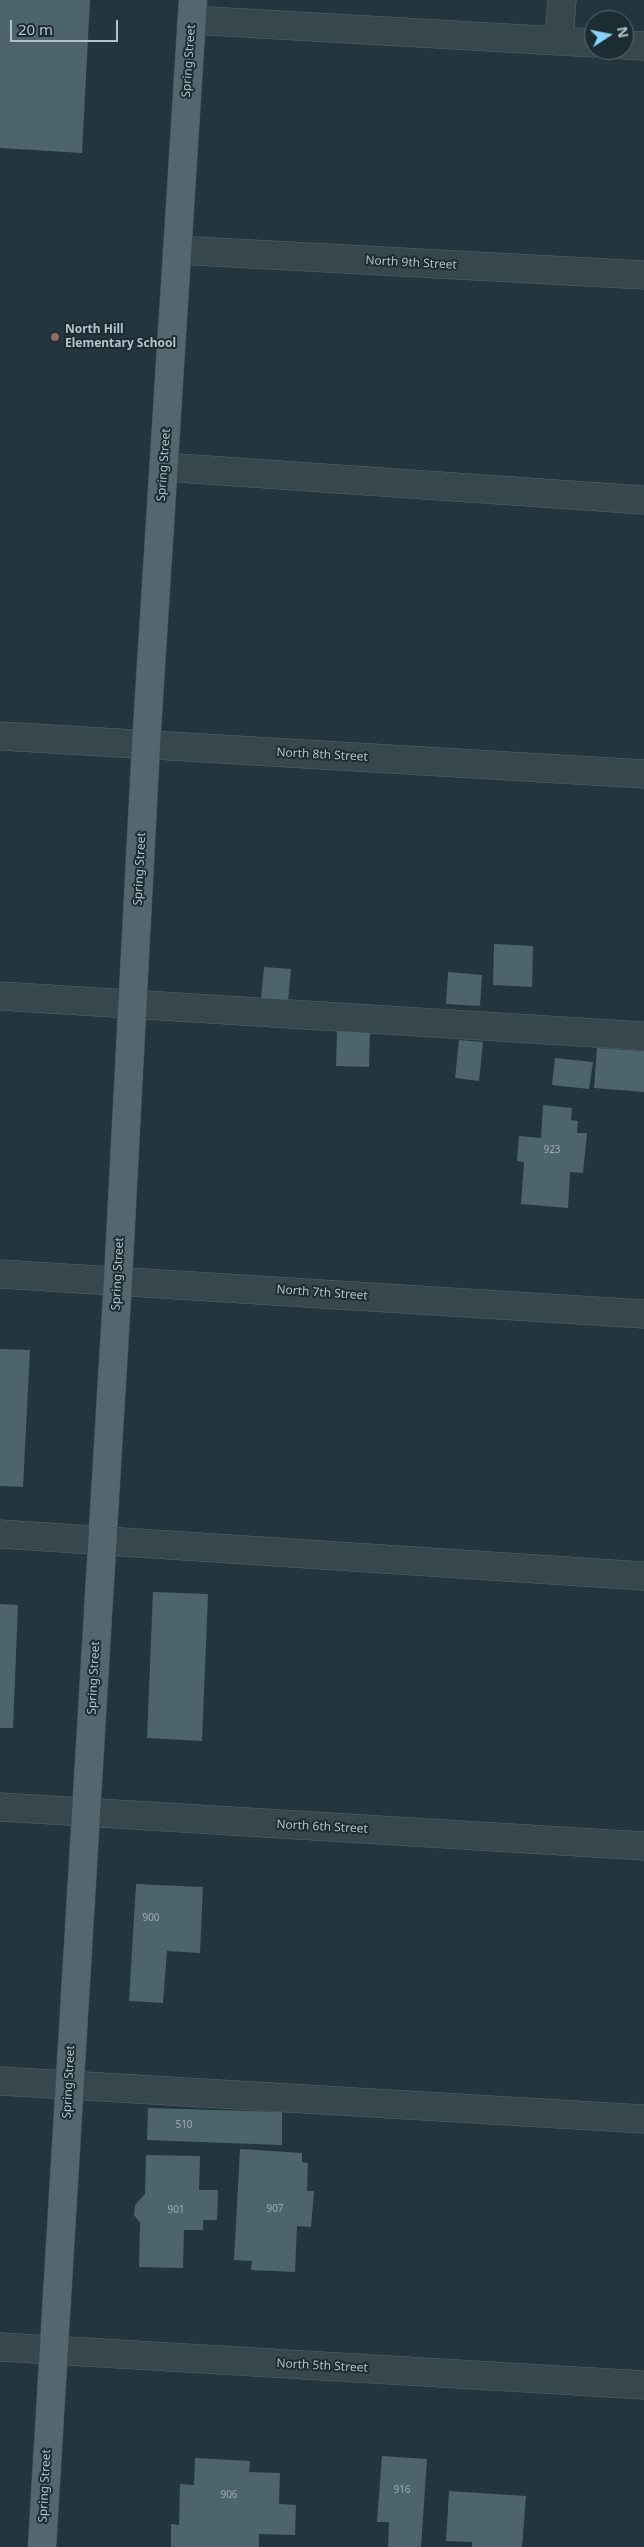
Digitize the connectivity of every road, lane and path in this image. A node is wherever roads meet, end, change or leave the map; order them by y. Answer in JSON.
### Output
{"nodes":[{"id":1,"x":562,"y":0,"type":"edge"},
{"id":2,"x":192,"y":10,"type":"edge"},
{"id":3,"x":559,"y":41,"type":"junction"},
{"id":4,"x":584,"y":42,"type":"edge"},
{"id":5,"x":177,"y":250,"type":"junction"},
{"id":6,"x":644,"y":276,"type":"edge"},
{"id":7,"x":164,"y":467,"type":"junction"},
{"id":8,"x":644,"y":500,"type":"edge"},
{"id":9,"x":0,"y":736,"type":"edge"},
{"id":10,"x":146,"y":745,"type":"junction"},
{"id":11,"x":644,"y":774,"type":"edge"},
{"id":12,"x":0,"y":996,"type":"edge"},
{"id":13,"x":133,"y":1005,"type":"junction"},
{"id":14,"x":644,"y":1036,"type":"edge"},
{"id":15,"x":0,"y":1274,"type":"edge"},
{"id":16,"x":118,"y":1280,"type":"junction"},
{"id":17,"x":644,"y":1314,"type":"edge"},
{"id":18,"x":0,"y":1534,"type":"edge"},
{"id":19,"x":102,"y":1539,"type":"junction"},
{"id":20,"x":644,"y":1576,"type":"edge"},
{"id":21,"x":0,"y":1808,"type":"edge"},
{"id":22,"x":86,"y":1813,"type":"junction"},
{"id":23,"x":644,"y":1846,"type":"edge"},
{"id":24,"x":0,"y":2081,"type":"edge"},
{"id":25,"x":69,"y":2086,"type":"junction"},
{"id":26,"x":644,"y":2119,"type":"edge"},
{"id":27,"x":0,"y":2347,"type":"edge"},
{"id":28,"x":53,"y":2350,"type":"junction"},
{"id":29,"x":644,"y":2385,"type":"edge"},
{"id":30,"x":42,"y":2547,"type":"edge"}],
"edges":[{"from":1,"to":3,"type":"street"},
{"from":2,"to":3,"type":"street"},
{"from":2,"to":5,"type":"main road","name":"Spring Street"},
{"from":3,"to":4,"type":"street"},
{"from":5,"to":6,"type":"street","name":"North 9th Street"},
{"from":5,"to":7,"type":"main road","name":"Spring Street"},
{"from":7,"to":8,"type":"street"},
{"from":7,"to":10,"type":"main road","name":"Spring Street"},
{"from":9,"to":10,"type":"street","name":"North 8th Street"},
{"from":10,"to":11,"type":"street","name":"North 8th Street"},
{"from":10,"to":13,"type":"main road","name":"Spring Street"},
{"from":12,"to":13,"type":"street"},
{"from":13,"to":14,"type":"street"},
{"from":13,"to":16,"type":"main road","name":"Spring Street"},
{"from":15,"to":16,"type":"street","name":"North 7th Street"},
{"from":16,"to":17,"type":"street","name":"North 7th Street"},
{"from":16,"to":19,"type":"main road","name":"Spring Street"},
{"from":18,"to":19,"type":"street"},
{"from":19,"to":20,"type":"street"},
{"from":19,"to":22,"type":"main road","name":"Spring Street"},
{"from":21,"to":22,"type":"street","name":"North 6th Street"},
{"from":22,"to":23,"type":"street","name":"North 6th Street"},
{"from":22,"to":25,"type":"main road","name":"Spring Street"},
{"from":24,"to":25,"type":"street"},
{"from":25,"to":26,"type":"street"},
{"from":25,"to":28,"type":"main road","name":"Spring Street"},
{"from":27,"to":28,"type":"street","name":"North 5th Street"},
{"from":28,"to":29,"type":"street","name":"North 5th Street"},
{"from":28,"to":30,"type":"main road","name":"Spring Street"}]}
